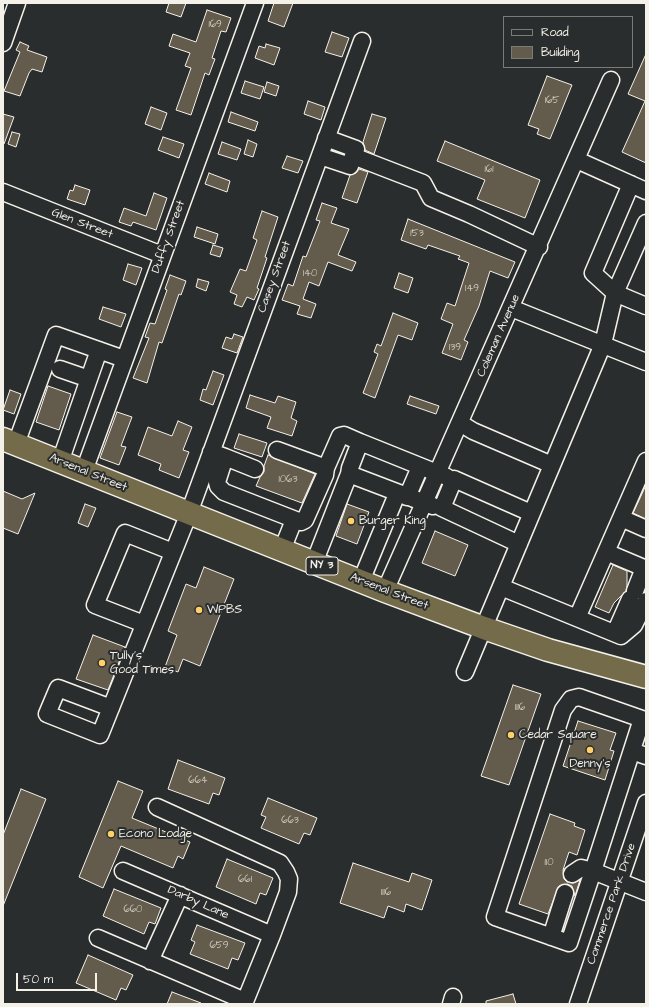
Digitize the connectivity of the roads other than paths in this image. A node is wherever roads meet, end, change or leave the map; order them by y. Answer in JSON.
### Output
{"nodes":[{"id":1,"x":16,"y":3,"type":"edge"},
{"id":2,"x":255,"y":3,"type":"edge"},
{"id":3,"x":362,"y":41,"type":"dead end"},
{"id":4,"x":3,"y":43,"type":"edge"},
{"id":5,"x":611,"y":80,"type":"dead end"},
{"id":6,"x":326,"y":138,"type":"junction"},
{"id":7,"x":320,"y":156,"type":"junction"},
{"id":8,"x":353,"y":156,"type":"junction"},
{"id":9,"x":577,"y":160,"type":"junction"},
{"id":10,"x":631,"y":184,"type":"junction"},
{"id":11,"x":646,"y":190,"type":"edge"},
{"id":12,"x":3,"y":192,"type":"edge"},
{"id":13,"x":646,"y":223,"type":"edge"},
{"id":14,"x":539,"y":247,"type":"junction"},
{"id":15,"x":162,"y":255,"type":"junction"},
{"id":16,"x":614,"y":293,"type":"junction"},
{"id":17,"x":646,"y":306,"type":"edge"},
{"id":18,"x":511,"y":308,"type":"junction"},
{"id":19,"x":603,"y":344,"type":"junction"},
{"id":20,"x":99,"y":350,"type":"junction"},
{"id":21,"x":124,"y":359,"type":"junction"},
{"id":22,"x":646,"y":362,"type":"edge"},
{"id":23,"x":60,"y":369,"type":"dead end"},
{"id":24,"x":89,"y":379,"type":"junction"},
{"id":25,"x":460,"y":423,"type":"junction"},
{"id":26,"x":10,"y":442,"type":"edge"},
{"id":27,"x":360,"y":442,"type":"junction"},
{"id":28,"x":277,"y":450,"type":"dead end"},
{"id":29,"x":218,"y":455,"type":"junction"},
{"id":30,"x":646,"y":461,"type":"edge"},
{"id":31,"x":60,"y":462,"type":"junction"},
{"id":32,"x":552,"y":465,"type":"junction"},
{"id":33,"x":420,"y":467,"type":"junction"},
{"id":34,"x":326,"y":468,"type":"junction"},
{"id":35,"x":255,"y":469,"type":"dead end"},
{"id":36,"x":84,"y":471,"type":"junction"},
{"id":37,"x":349,"y":474,"type":"junction"},
{"id":38,"x":437,"y":474,"type":"junction"},
{"id":39,"x":454,"y":480,"type":"junction"},
{"id":40,"x":402,"y":496,"type":"junction"},
{"id":41,"x":424,"y":504,"type":"junction"},
{"id":42,"x":442,"y":508,"type":"junction"},
{"id":43,"x":188,"y":513,"type":"junction"},
{"id":44,"x":531,"y":513,"type":"junction"},
{"id":45,"x":621,"y":518,"type":"junction"},
{"id":46,"x":294,"y":520,"type":"junction"},
{"id":47,"x":646,"y":530,"type":"edge"},
{"id":48,"x":519,"y":544,"type":"junction"},
{"id":49,"x":282,"y":550,"type":"junction"},
{"id":50,"x":173,"y":552,"type":"junction"},
{"id":51,"x":606,"y":552,"type":"junction"},
{"id":52,"x":314,"y":563,"type":"junction"},
{"id":53,"x":645,"y":567,"type":"edge"},
{"id":54,"x":361,"y":581,"type":"junction"},
{"id":55,"x":501,"y":587,"type":"junction"},
{"id":56,"x":385,"y":591,"type":"junction"},
{"id":57,"x":637,"y":597,"type":"edge"},
{"id":58,"x":577,"y":618,"type":"junction"},
{"id":59,"x":144,"y":624,"type":"junction"},
{"id":60,"x":484,"y":628,"type":"junction"},
{"id":61,"x":465,"y":672,"type":"dead end"},
{"id":62,"x":646,"y":677,"type":"edge"},
{"id":63,"x":111,"y":708,"type":"dead end"},
{"id":64,"x":639,"y":753,"type":"edge"},
{"id":65,"x":646,"y":803,"type":"edge"},
{"id":66,"x":157,"y":807,"type":"dead end"},
{"id":67,"x":123,"y":871,"type":"dead end"},
{"id":68,"x":593,"y":871,"type":"junction"},
{"id":69,"x":572,"y":874,"type":"dead end"},
{"id":70,"x":620,"y":881,"type":"junction"},
{"id":71,"x":646,"y":892,"type":"edge"},
{"id":72,"x":565,"y":893,"type":"dead end"},
{"id":73,"x":180,"y":895,"type":"junction"},
{"id":74,"x":272,"y":935,"type":"junction"},
{"id":75,"x":551,"y":937,"type":"junction"},
{"id":76,"x":98,"y":938,"type":"dead end"},
{"id":77,"x":150,"y":960,"type":"junction"},
{"id":78,"x":244,"y":1002,"type":"edge"},
{"id":79,"x":582,"y":1003,"type":"edge"}],
"edges":[{"from":1,"to":4,"type":"street"},
{"from":2,"to":15,"type":"street","name":"Duffy Street"},
{"from":3,"to":6,"type":"street","name":"Casey Street"},
{"from":5,"to":9,"type":"street","name":"Coleman Avenue"},
{"from":6,"to":7,"type":"street","name":"Casey Street"},
{"from":6,"to":8,"type":"street"},
{"from":7,"to":8,"type":"street"},
{"from":7,"to":29,"type":"street","name":"Casey Street"},
{"from":8,"to":14,"type":"street"},
{"from":9,"to":10,"type":"street"},
{"from":9,"to":14,"type":"street","name":"Coleman Avenue"},
{"from":10,"to":11,"type":"street"},
{"from":10,"to":16,"type":"street"},
{"from":12,"to":15,"type":"street","name":"Glen Street"},
{"from":13,"to":16,"type":"street"},
{"from":14,"to":18,"type":"street","name":"Coleman Avenue"},
{"from":15,"to":21,"type":"street","name":"Duffy Street"},
{"from":16,"to":17,"type":"street"},
{"from":16,"to":19,"type":"street"},
{"from":18,"to":19,"type":"street"},
{"from":18,"to":25,"type":"street","name":"Coleman Avenue"},
{"from":19,"to":22,"type":"street"},
{"from":19,"to":32,"type":"street"},
{"from":20,"to":21,"type":"street"},
{"from":20,"to":24,"type":"street"},
{"from":20,"to":26,"type":"street"},
{"from":21,"to":36,"type":"street","name":"Duffy Street"},
{"from":23,"to":24,"type":"street"},
{"from":24,"to":31,"type":"street"},
{"from":25,"to":32,"type":"street"},
{"from":25,"to":38,"type":"street","name":"Coleman Avenue"},
{"from":26,"to":31,"type":"highway","name":"Arsenal Street","number":"NY 3"},
{"from":27,"to":33,"type":"street"},
{"from":27,"to":34,"type":"street"},
{"from":27,"to":37,"type":"street"},
{"from":28,"to":34,"type":"street"},
{"from":29,"to":35,"type":"street"},
{"from":29,"to":43,"type":"street","name":"Casey Street"},
{"from":29,"to":46,"type":"street"},
{"from":30,"to":45,"type":"street"},
{"from":31,"to":36,"type":"highway","name":"Arsenal Street","number":"NY 3"},
{"from":32,"to":44,"type":"street"},
{"from":33,"to":38,"type":"street"},
{"from":33,"to":40,"type":"street"},
{"from":34,"to":46,"type":"street"},
{"from":36,"to":43,"type":"highway","name":"Arsenal Street","number":"NY 3"},
{"from":37,"to":40,"type":"street"},
{"from":37,"to":52,"type":"street"},
{"from":38,"to":39,"type":"street"},
{"from":38,"to":41,"type":"street","name":"Coleman Avenue"},
{"from":39,"to":42,"type":"street"},
{"from":39,"to":44,"type":"street"},
{"from":40,"to":41,"type":"street"},
{"from":40,"to":54,"type":"street"},
{"from":41,"to":42,"type":"street"},
{"from":41,"to":56,"type":"street","name":"Coleman Avenue"},
{"from":42,"to":48,"type":"street"},
{"from":43,"to":49,"type":"highway","name":"Arsenal Street","number":"NY 3"},
{"from":43,"to":50,"type":"street","name":"Casey Street"},
{"from":44,"to":48,"type":"street"},
{"from":45,"to":47,"type":"street"},
{"from":45,"to":51,"type":"street"},
{"from":46,"to":49,"type":"street"},
{"from":48,"to":55,"type":"street"},
{"from":49,"to":52,"type":"highway","name":"Arsenal Street","number":"NY 3"},
{"from":50,"to":59,"type":"street","name":"Casey Street"},
{"from":50,"to":59,"type":"street"},
{"from":51,"to":53,"type":"street"},
{"from":51,"to":58,"type":"street"},
{"from":52,"to":54,"type":"highway","name":"Arsenal Street","number":"NY 3"},
{"from":53,"to":57,"type":"street"},
{"from":54,"to":56,"type":"highway","name":"Arsenal Street","number":"NY 3"},
{"from":55,"to":58,"type":"street"},
{"from":55,"to":60,"type":"street"},
{"from":56,"to":60,"type":"highway","name":"Arsenal Street","number":"NY 3"},
{"from":57,"to":58,"type":"street"},
{"from":59,"to":63,"type":"street","name":"Casey Street"},
{"from":60,"to":61,"type":"street"},
{"from":60,"to":62,"type":"highway","name":"Arsenal Street","number":"NY 3"},
{"from":64,"to":68,"type":"street"},
{"from":64,"to":75,"type":"street"},
{"from":65,"to":70,"type":"street","name":"Commerce Park Drive"},
{"from":66,"to":74,"type":"street"},
{"from":67,"to":73,"type":"street","name":"Darby Lane"},
{"from":68,"to":69,"type":"street"},
{"from":68,"to":70,"type":"street"},
{"from":68,"to":75,"type":"street"},
{"from":70,"to":71,"type":"street"},
{"from":70,"to":79,"type":"street","name":"Commerce Park Drive"},
{"from":72,"to":75,"type":"street"},
{"from":73,"to":74,"type":"street","name":"Darby Lane"},
{"from":73,"to":77,"type":"street"},
{"from":74,"to":78,"type":"street"},
{"from":76,"to":77,"type":"street"},
{"from":77,"to":78,"type":"street"}]}
